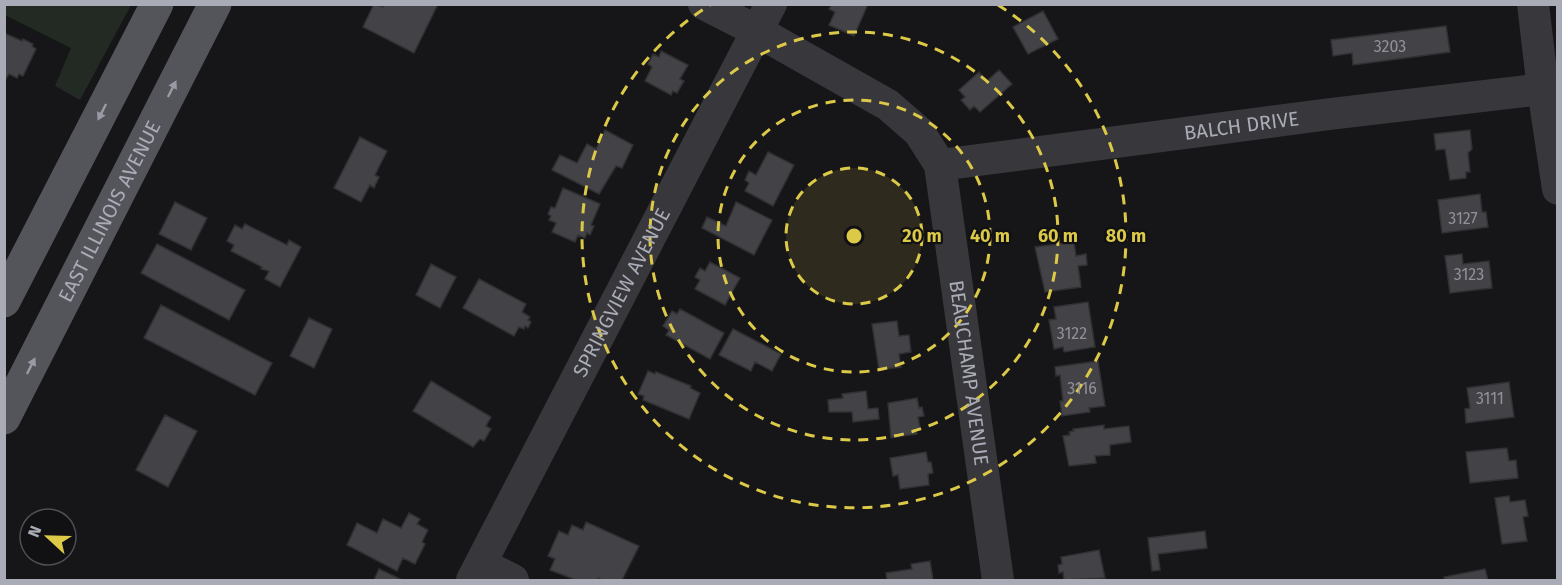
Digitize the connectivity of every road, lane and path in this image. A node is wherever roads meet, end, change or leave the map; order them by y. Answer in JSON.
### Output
{"nodes":[{"id":1,"x":158,"y":4,"type":"edge"},
{"id":2,"x":215,"y":4,"type":"edge"},
{"id":3,"x":704,"y":4,"type":"edge"},
{"id":4,"x":1533,"y":4,"type":"edge"},
{"id":5,"x":764,"y":18,"type":"edge"},
{"id":6,"x":1543,"y":89,"type":"junction"},
{"id":7,"x":940,"y":165,"type":"junction"},
{"id":8,"x":1557,"y":189,"type":"edge"},
{"id":9,"x":4,"y":301,"type":"edge"},
{"id":10,"x":4,"y":418,"type":"edge"},
{"id":11,"x":476,"y":572,"type":"edge"},
{"id":12,"x":513,"y":580,"type":"edge"},
{"id":13,"x":998,"y":580,"type":"edge"}],
"edges":[{"from":1,"to":9,"type":"main road","one_way":true},
{"from":10,"to":2,"type":"main road","name":"EAST ILLINOIS AVENUE","one_way":true},
{"from":3,"to":5,"type":"street","name":"BEAUCHAMP AVENUE"},
{"from":4,"to":6,"type":"street"},
{"from":5,"to":7,"type":"street","name":"BEAUCHAMP AVENUE"},
{"from":5,"to":11,"type":"street","name":"SPRINGVIEW AVENUE"},
{"from":6,"to":7,"type":"street","name":"BALCH DRIVE"},
{"from":6,"to":8,"type":"street"},
{"from":7,"to":13,"type":"street","name":"BEAUCHAMP AVENUE"},
{"from":11,"to":12,"type":"street"}]}
